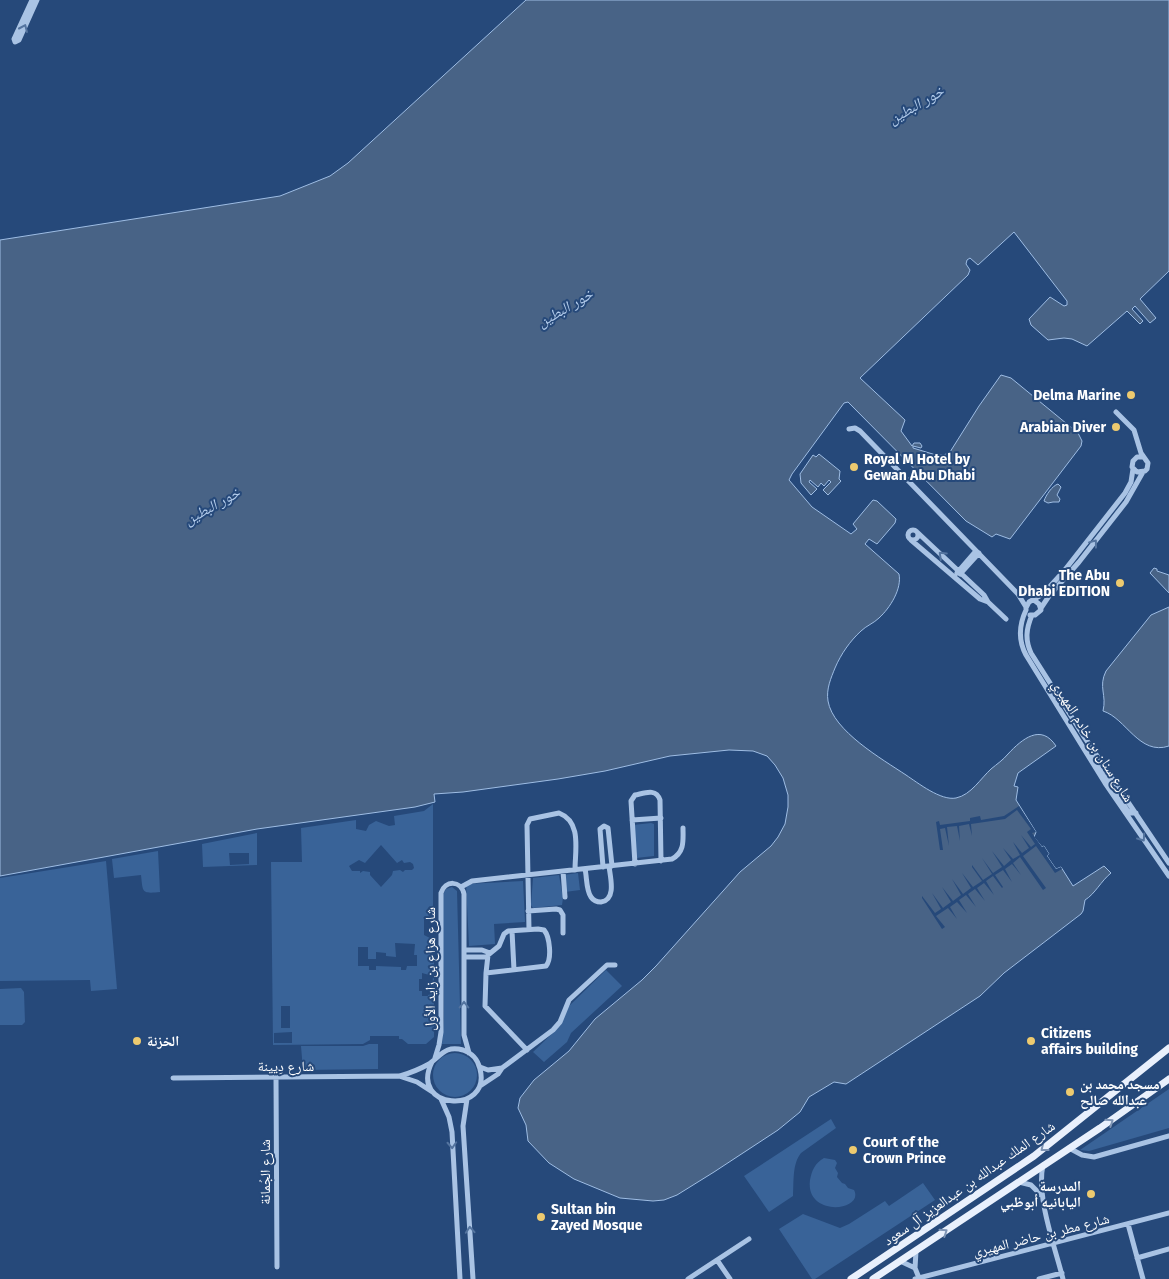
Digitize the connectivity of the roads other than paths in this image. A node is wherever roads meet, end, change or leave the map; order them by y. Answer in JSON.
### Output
{"nodes":[{"id":1,"x":32,"y":0,"type":"edge"},
{"id":2,"x":36,"y":0,"type":"edge"},
{"id":3,"x":1116,"y":412,"type":"dead end"},
{"id":4,"x":849,"y":429,"type":"dead end"},
{"id":5,"x":1138,"y":442,"type":"junction"},
{"id":6,"x":1144,"y":457,"type":"junction"},
{"id":7,"x":1135,"y":458,"type":"junction"},
{"id":8,"x":1133,"y":469,"type":"junction"},
{"id":9,"x":1143,"y":472,"type":"junction"},
{"id":10,"x":917,"y":532,"type":"junction"},
{"id":11,"x":911,"y":540,"type":"junction"},
{"id":12,"x":977,"y":552,"type":"junction"},
{"id":13,"x":960,"y":572,"type":"junction"},
{"id":14,"x":955,"y":577,"type":"junction"},
{"id":15,"x":1018,"y":594,"type":"junction"},
{"id":16,"x":1033,"y":600,"type":"junction"},
{"id":17,"x":988,"y":602,"type":"junction"},
{"id":18,"x":1041,"y":608,"type":"junction"},
{"id":19,"x":1026,"y":609,"type":"junction"},
{"id":20,"x":1032,"y":616,"type":"junction"},
{"id":21,"x":1006,"y":619,"type":"dead end"},
{"id":22,"x":1086,"y":753,"type":"junction"},
{"id":23,"x":1136,"y":814,"type":"junction"},
{"id":24,"x":661,"y":818,"type":"junction"},
{"id":25,"x":632,"y":820,"type":"junction"},
{"id":26,"x":683,"y":828,"type":"dead end"},
{"id":27,"x":661,"y":861,"type":"junction"},
{"id":28,"x":1169,"y":863,"type":"edge"},
{"id":29,"x":635,"y":864,"type":"junction"},
{"id":30,"x":608,"y":866,"type":"junction"},
{"id":31,"x":585,"y":869,"type":"junction"},
{"id":32,"x":575,"y":870,"type":"junction"},
{"id":33,"x":563,"y":871,"type":"junction"},
{"id":34,"x":528,"y":875,"type":"junction"},
{"id":35,"x":1169,"y":876,"type":"edge"},
{"id":36,"x":461,"y":887,"type":"junction"},
{"id":37,"x":565,"y":897,"type":"dead end"},
{"id":38,"x":528,"y":910,"type":"junction"},
{"id":39,"x":528,"y":930,"type":"junction"},
{"id":40,"x":512,"y":931,"type":"junction"},
{"id":41,"x":563,"y":933,"type":"dead end"},
{"id":42,"x":464,"y":950,"type":"junction"},
{"id":43,"x":488,"y":955,"type":"junction"},
{"id":44,"x":464,"y":957,"type":"junction"},
{"id":45,"x":615,"y":965,"type":"dead end"},
{"id":46,"x":514,"y":970,"type":"junction"},
{"id":47,"x":486,"y":973,"type":"junction"},
{"id":48,"x":1169,"y":1048,"type":"edge"},
{"id":49,"x":527,"y":1050,"type":"junction"},
{"id":50,"x":469,"y":1053,"type":"junction"},
{"id":51,"x":433,"y":1060,"type":"junction"},
{"id":52,"x":480,"y":1067,"type":"junction"},
{"id":53,"x":502,"y":1068,"type":"junction"},
{"id":54,"x":492,"y":1070,"type":"junction"},
{"id":55,"x":399,"y":1076,"type":"junction"},
{"id":56,"x":276,"y":1077,"type":"junction"},
{"id":57,"x":493,"y":1077,"type":"junction"},
{"id":58,"x":173,"y":1078,"type":"dead end"},
{"id":59,"x":1169,"y":1080,"type":"edge"},
{"id":60,"x":1166,"y":1085,"type":"edge"},
{"id":61,"x":478,"y":1088,"type":"junction"},
{"id":62,"x":434,"y":1093,"type":"junction"},
{"id":63,"x":441,"y":1099,"type":"junction"},
{"id":64,"x":467,"y":1099,"type":"junction"},
{"id":65,"x":1169,"y":1136,"type":"edge"},
{"id":66,"x":1069,"y":1148,"type":"junction"},
{"id":67,"x":1044,"y":1165,"type":"junction"},
{"id":68,"x":1018,"y":1182,"type":"junction"},
{"id":69,"x":1042,"y":1197,"type":"junction"},
{"id":70,"x":1169,"y":1213,"type":"edge"},
{"id":71,"x":1128,"y":1224,"type":"junction"},
{"id":72,"x":749,"y":1239,"type":"dead end"},
{"id":73,"x":1054,"y":1244,"type":"junction"},
{"id":74,"x":1169,"y":1249,"type":"edge"},
{"id":75,"x":916,"y":1251,"type":"junction"},
{"id":76,"x":1137,"y":1258,"type":"junction"},
{"id":77,"x":718,"y":1260,"type":"junction"},
{"id":78,"x":900,"y":1261,"type":"junction"},
{"id":79,"x":277,"y":1267,"type":"dead end"},
{"id":80,"x":915,"y":1268,"type":"junction"},
{"id":81,"x":1062,"y":1276,"type":"edge"},
{"id":82,"x":917,"y":1278,"type":"edge"},
{"id":83,"x":460,"y":1279,"type":"edge"},
{"id":84,"x":473,"y":1279,"type":"edge"},
{"id":85,"x":688,"y":1279,"type":"edge"},
{"id":86,"x":730,"y":1279,"type":"edge"},
{"id":87,"x":851,"y":1279,"type":"edge"},
{"id":88,"x":873,"y":1279,"type":"edge"},
{"id":89,"x":1039,"y":1279,"type":"edge"},
{"id":90,"x":1143,"y":1279,"type":"edge"}],
"edges":[{"from":1,"to":2,"type":"street","one_way":true},
{"from":3,"to":5,"type":"street"},
{"from":4,"to":12,"type":"street"},
{"from":5,"to":6,"type":"street"},
{"from":5,"to":7,"type":"street"},
{"from":6,"to":7,"type":"street"},
{"from":6,"to":9,"type":"street"},
{"from":7,"to":8,"type":"street"},
{"from":8,"to":9,"type":"street"},
{"from":8,"to":16,"type":"street"},
{"from":18,"to":9,"type":"street","one_way":true},
{"from":10,"to":11,"type":"street"},
{"from":10,"to":11,"type":"street"},
{"from":13,"to":10,"type":"street","one_way":true},
{"from":11,"to":14,"type":"street"},
{"from":12,"to":13,"type":"street"},
{"from":12,"to":15,"type":"street"},
{"from":13,"to":14,"type":"street"},
{"from":13,"to":17,"type":"street"},
{"from":14,"to":17,"type":"street"},
{"from":15,"to":16,"type":"street"},
{"from":15,"to":19,"type":"street"},
{"from":16,"to":18,"type":"street"},
{"from":16,"to":19,"type":"street"},
{"from":17,"to":21,"type":"street"},
{"from":18,"to":20,"type":"street"},
{"from":19,"to":20,"type":"street"},
{"from":19,"to":22,"type":"street","name":"شارع سنان بن خادم المهيري"},
{"from":20,"to":23,"type":"street","name":"شارع سنان بن خادم المهيري"},
{"from":22,"to":23,"type":"street"},
{"from":22,"to":35,"type":"street","name":"شارع سنان بن خادم المهيري","one_way":true},
{"from":23,"to":28,"type":"street","name":"شارع سنان بن خادم المهيري"},
{"from":24,"to":25,"type":"street"},
{"from":24,"to":25,"type":"street"},
{"from":24,"to":27,"type":"street"},
{"from":25,"to":29,"type":"street"},
{"from":26,"to":27,"type":"street"},
{"from":27,"to":29,"type":"street"},
{"from":29,"to":30,"type":"street"},
{"from":30,"to":30,"type":"street"},
{"from":30,"to":31,"type":"street"},
{"from":30,"to":31,"type":"street"},
{"from":31,"to":32,"type":"street"},
{"from":32,"to":33,"type":"street"},
{"from":32,"to":34,"type":"street"},
{"from":33,"to":34,"type":"street"},
{"from":33,"to":37,"type":"street"},
{"from":34,"to":36,"type":"street"},
{"from":34,"to":38,"type":"street"},
{"from":36,"to":42,"type":"street"},
{"from":36,"to":51,"type":"street","name":"شارع هزاع بن زايد الأول"},
{"from":38,"to":39,"type":"street"},
{"from":38,"to":41,"type":"street"},
{"from":39,"to":40,"type":"street"},
{"from":39,"to":46,"type":"street"},
{"from":40,"to":43,"type":"street"},
{"from":40,"to":46,"type":"street"},
{"from":42,"to":43,"type":"street"},
{"from":42,"to":44,"type":"street"},
{"from":43,"to":44,"type":"street"},
{"from":43,"to":47,"type":"street"},
{"from":50,"to":44,"type":"street","one_way":true},
{"from":45,"to":49,"type":"street"},
{"from":46,"to":47,"type":"street"},
{"from":47,"to":49,"type":"street"},
{"from":48,"to":87,"type":"main road","name":"شارع الملك عبدالله بن عبدالعزيز آل سعود","one_way":true},
{"from":49,"to":53,"type":"street"},
{"from":50,"to":51,"type":"street"},
{"from":50,"to":52,"type":"street"},
{"from":51,"to":55,"type":"street","name":"شارع دِيينة"},
{"from":51,"to":62,"type":"street"},
{"from":52,"to":54,"type":"street"},
{"from":52,"to":61,"type":"street"},
{"from":53,"to":54,"type":"street"},
{"from":53,"to":57,"type":"street"},
{"from":54,"to":57,"type":"street"},
{"from":55,"to":56,"type":"street","name":"شارع دِيينة"},
{"from":55,"to":62,"type":"street","name":"شارع دِيينة"},
{"from":56,"to":58,"type":"street","name":"شارع دِيينة"},
{"from":56,"to":79,"type":"street","name":"شارع الجُمانة"},
{"from":57,"to":61,"type":"street"},
{"from":59,"to":60,"type":"main road","name":"شارع الملك عبدالله بن عبدالعزيز آل سعود"},
{"from":66,"to":60,"type":"main road","name":"شارع الملك عبدالله بن عبدالعزيز آل سعود","one_way":true},
{"from":61,"to":64,"type":"street"},
{"from":62,"to":63,"type":"street"},
{"from":63,"to":64,"type":"street"},
{"from":63,"to":83,"type":"street","one_way":true},
{"from":84,"to":64,"type":"street","one_way":true},
{"from":65,"to":66,"type":"street"},
{"from":66,"to":67,"type":"main road","name":"شارع الملك عبدالله بن عبدالعزيز آل سعود"},
{"from":67,"to":68,"type":"main road","name":"شارع الملك عبدالله بن عبدالعزيز آل سعود"},
{"from":67,"to":69,"type":"street"},
{"from":68,"to":69,"type":"street"},
{"from":75,"to":68,"type":"main road","name":"شارع الملك عبدالله بن عبدالعزيز آل سعود","one_way":true},
{"from":69,"to":73,"type":"street"},
{"from":70,"to":71,"type":"street","name":"شارع مطر بن حاضر المهيري"},
{"from":71,"to":73,"type":"street","name":"شارع مطر بن حاضر المهيري"},
{"from":71,"to":76,"type":"street"},
{"from":72,"to":77,"type":"street"},
{"from":73,"to":81,"type":"street"},
{"from":73,"to":82,"type":"street","name":"شارع مطر بن حاضر المهيري"},
{"from":74,"to":76,"type":"street"},
{"from":75,"to":78,"type":"main road","name":"شارع الملك عبدالله بن عبدالعزيز آل سعود"},
{"from":75,"to":80,"type":"street","name":"شارع مطر بن حاضر المهيري"},
{"from":76,"to":90,"type":"street"},
{"from":77,"to":85,"type":"street"},
{"from":77,"to":86,"type":"street"},
{"from":78,"to":80,"type":"street"},
{"from":78,"to":88,"type":"main road","name":"شارع الملك عبدالله بن عبدالعزيز آل سعود"},
{"from":80,"to":82,"type":"street","name":"شارع مطر بن حاضر المهيري"},
{"from":81,"to":89,"type":"street"}]}
